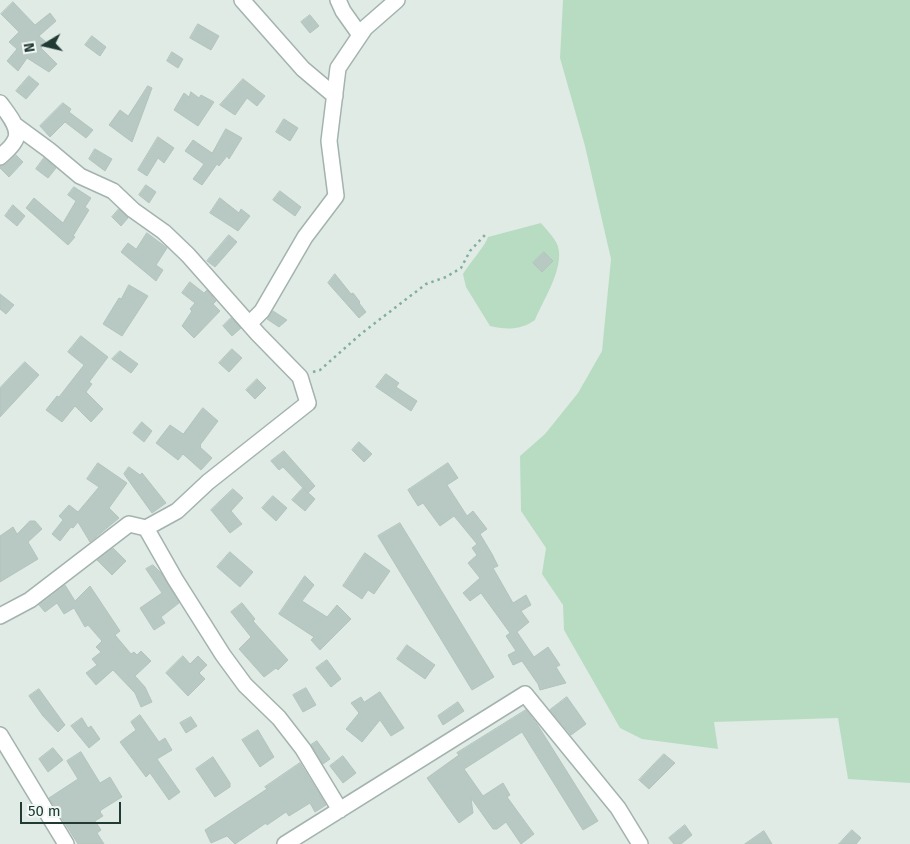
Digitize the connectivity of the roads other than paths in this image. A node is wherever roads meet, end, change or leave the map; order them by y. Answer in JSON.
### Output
{"nodes":[{"id":1,"x":242,"y":0,"type":"edge"},
{"id":2,"x":338,"y":0,"type":"edge"},
{"id":3,"x":397,"y":0,"type":"edge"},
{"id":4,"x":360,"y":35,"type":"junction"},
{"id":5,"x":335,"y":96,"type":"junction"},
{"id":6,"x":0,"y":103,"type":"edge"},
{"id":7,"x":15,"y":126,"type":"junction"},
{"id":8,"x":0,"y":157,"type":"edge"},
{"id":9,"x":249,"y":324,"type":"junction"},
{"id":10,"x":146,"y":528,"type":"junction"},
{"id":11,"x":0,"y":616,"type":"edge"},
{"id":12,"x":0,"y":735,"type":"edge"},
{"id":13,"x":340,"y":810,"type":"junction"},
{"id":14,"x":66,"y":844,"type":"edge"},
{"id":15,"x":285,"y":844,"type":"edge"},
{"id":16,"x":640,"y":844,"type":"edge"}],
"edges":[{"from":1,"to":5,"type":"street"},
{"from":2,"to":4,"type":"street"},
{"from":3,"to":4,"type":"street"},
{"from":4,"to":5,"type":"street"},
{"from":5,"to":9,"type":"street"},
{"from":6,"to":7,"type":"street"},
{"from":7,"to":8,"type":"street"},
{"from":7,"to":9,"type":"street"},
{"from":9,"to":10,"type":"street"},
{"from":10,"to":11,"type":"street"},
{"from":10,"to":13,"type":"street"},
{"from":12,"to":14,"type":"street"},
{"from":13,"to":15,"type":"street"},
{"from":13,"to":16,"type":"street"}]}
